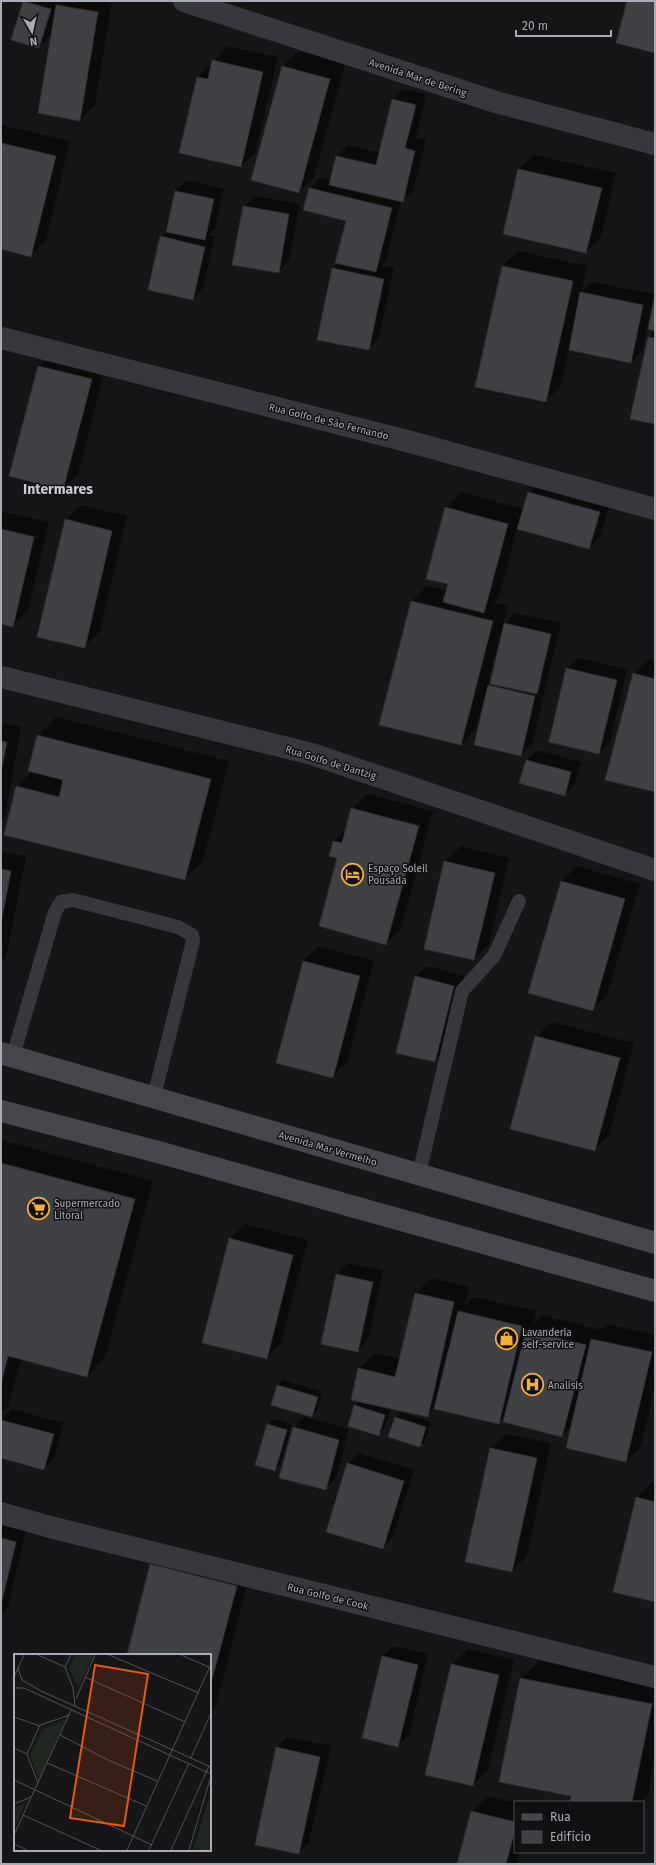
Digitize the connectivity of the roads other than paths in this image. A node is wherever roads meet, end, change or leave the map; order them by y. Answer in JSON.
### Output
{"nodes":[{"id":1,"x":184,"y":1,"type":"edge"},
{"id":2,"x":655,"y":144,"type":"edge"},
{"id":3,"x":1,"y":338,"type":"edge"},
{"id":4,"x":655,"y":509,"type":"edge"},
{"id":5,"x":1,"y":677,"type":"edge"},
{"id":6,"x":655,"y":870,"type":"edge"},
{"id":7,"x":519,"y":901,"type":"dead end"},
{"id":8,"x":7,"y":1054,"type":"edge"},
{"id":9,"x":154,"y":1096,"type":"junction"},
{"id":10,"x":1,"y":1111,"type":"edge"},
{"id":11,"x":419,"y":1174,"type":"junction"},
{"id":12,"x":655,"y":1243,"type":"edge"},
{"id":13,"x":655,"y":1291,"type":"edge"},
{"id":14,"x":1,"y":1513,"type":"edge"},
{"id":15,"x":655,"y":1677,"type":"edge"}],
"edges":[{"from":1,"to":2,"type":"street","name":"Avenida Mar de Bering"},
{"from":3,"to":4,"type":"street","name":"Rua Golfo de São Fernando"},
{"from":5,"to":6,"type":"street","name":"Rua Golfo de Dantzig"},
{"from":7,"to":11,"type":"lane"},
{"from":8,"to":9,"type":"street","name":"Avenida Mar Vermelho"},
{"from":8,"to":9,"type":"lane"},
{"from":9,"to":11,"type":"street","name":"Avenida Mar Vermelho"},
{"from":10,"to":13,"type":"street"},
{"from":11,"to":12,"type":"street","name":"Avenida Mar Vermelho"},
{"from":14,"to":15,"type":"street","name":"Rua Golfo de Cook"}]}
